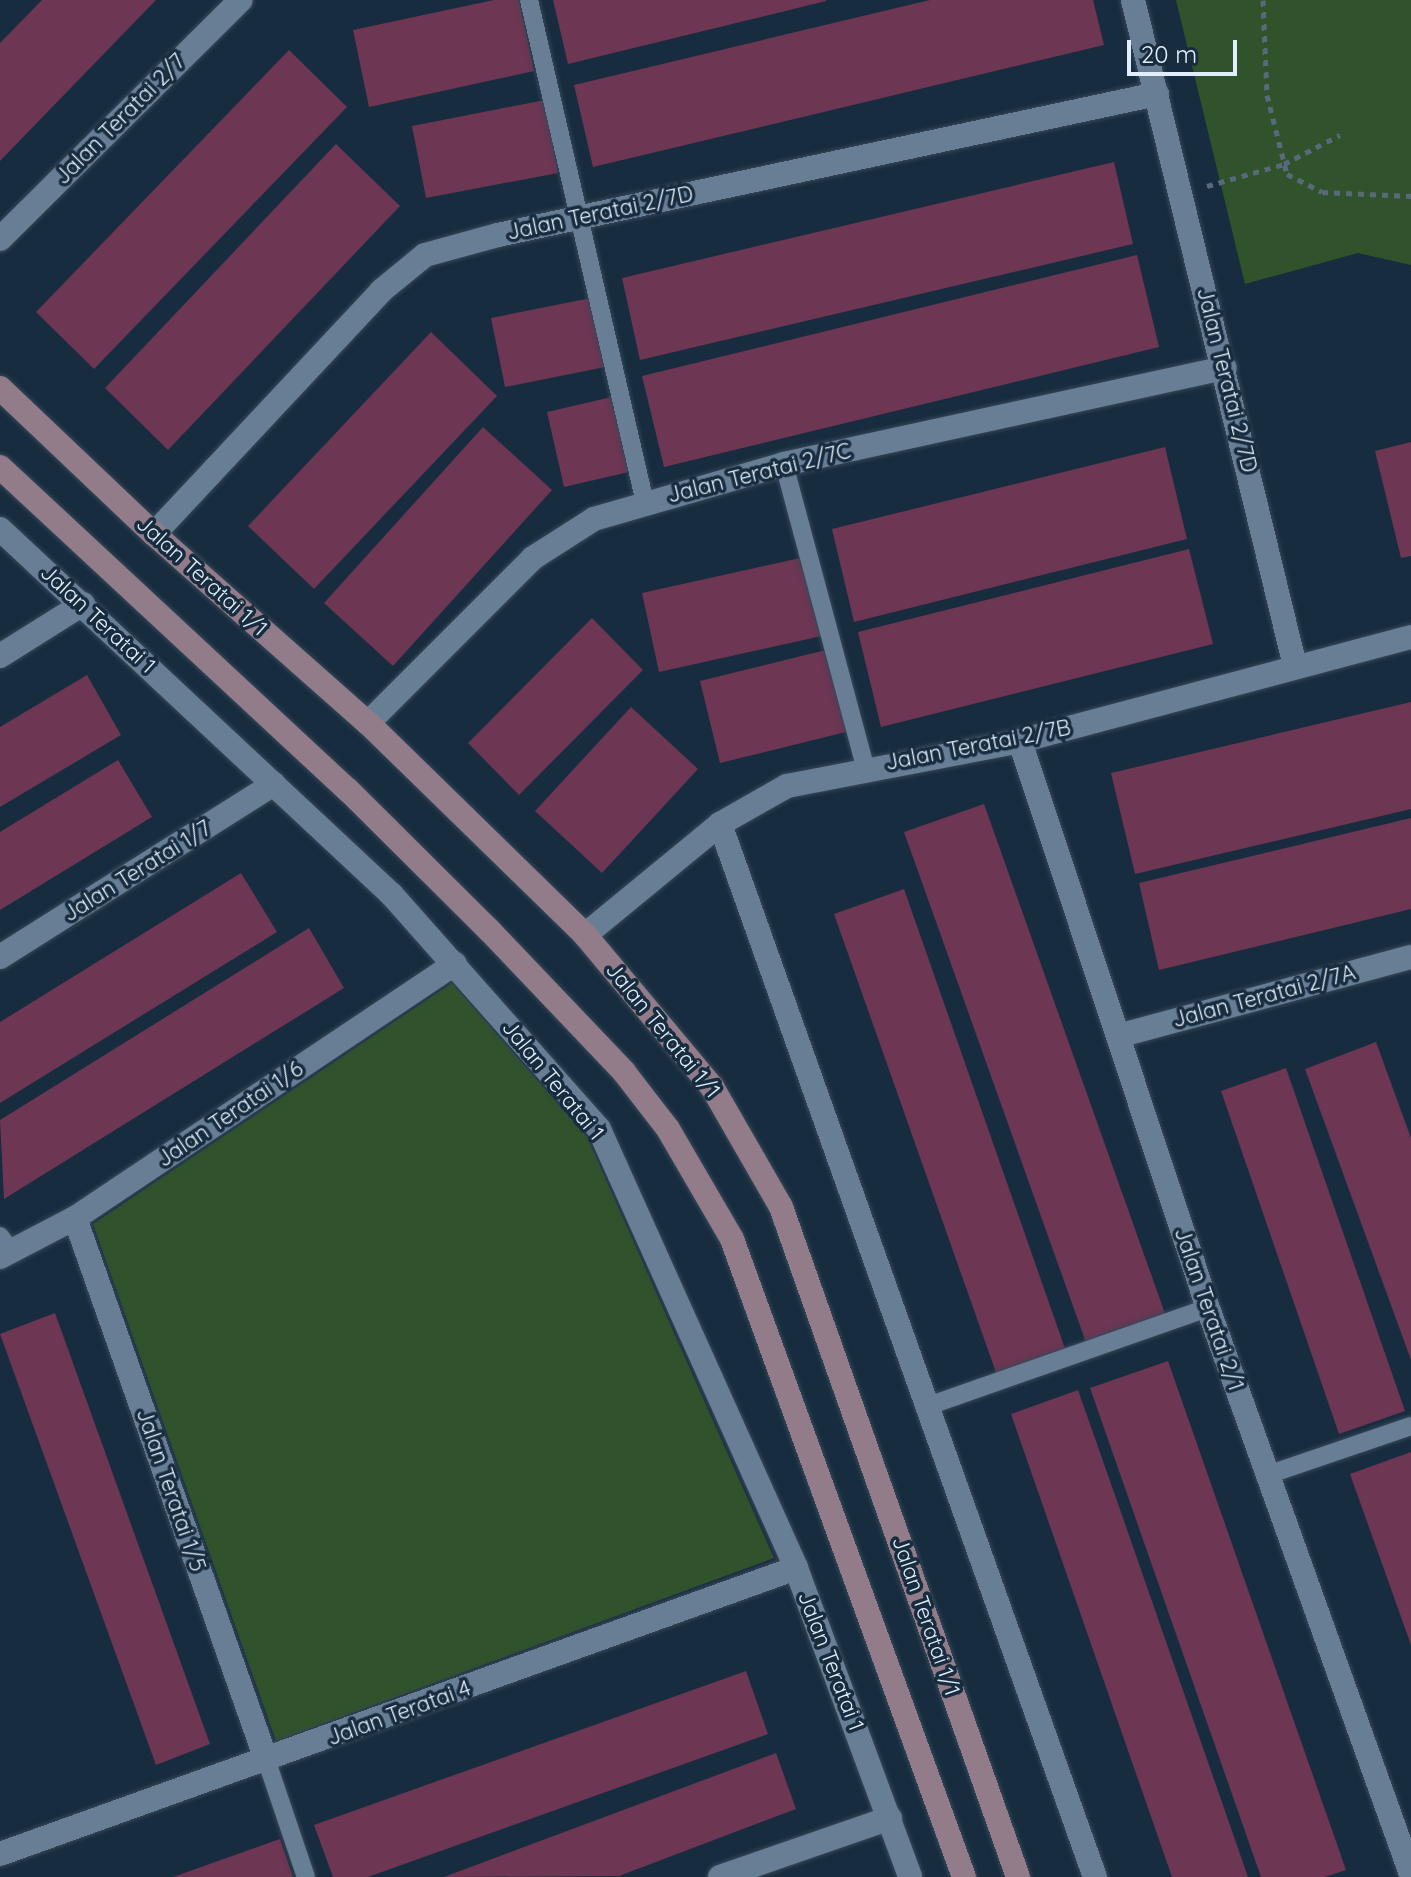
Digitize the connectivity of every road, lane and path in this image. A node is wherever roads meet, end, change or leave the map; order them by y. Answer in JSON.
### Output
{"nodes":[{"id":1,"x":241,"y":0,"type":"edge"},
{"id":2,"x":529,"y":0,"type":"edge"},
{"id":3,"x":1133,"y":0,"type":"edge"},
{"id":4,"x":1263,"y":0,"type":"edge"},
{"id":5,"x":1157,"y":94,"type":"junction"},
{"id":6,"x":1340,"y":135,"type":"dead end"},
{"id":7,"x":1284,"y":164,"type":"junction"},
{"id":8,"x":1182,"y":194,"type":"junction"},
{"id":9,"x":1411,"y":196,"type":"edge"},
{"id":10,"x":580,"y":217,"type":"junction"},
{"id":11,"x":0,"y":239,"type":"edge"},
{"id":12,"x":1225,"y":368,"type":"junction"},
{"id":13,"x":0,"y":388,"type":"edge"},
{"id":14,"x":784,"y":464,"type":"junction"},
{"id":15,"x":0,"y":467,"type":"edge"},
{"id":16,"x":645,"y":503,"type":"junction"},
{"id":17,"x":0,"y":529,"type":"edge"},
{"id":18,"x":154,"y":534,"type":"junction"},
{"id":19,"x":83,"y":604,"type":"junction"},
{"id":20,"x":1411,"y":637,"type":"edge"},
{"id":21,"x":0,"y":656,"type":"edge"},
{"id":22,"x":1295,"y":666,"type":"junction"},
{"id":23,"x":368,"y":723,"type":"junction"},
{"id":24,"x":1020,"y":741,"type":"junction"},
{"id":25,"x":865,"y":767,"type":"junction"},
{"id":26,"x":274,"y":784,"type":"junction"},
{"id":27,"x":720,"y":824,"type":"junction"},
{"id":28,"x":585,"y":935,"type":"junction"},
{"id":29,"x":0,"y":957,"type":"edge"},
{"id":30,"x":1409,"y":962,"type":"edge"},
{"id":31,"x":455,"y":964,"type":"junction"},
{"id":32,"x":1118,"y":1036,"type":"junction"},
{"id":33,"x":75,"y":1218,"type":"junction"},
{"id":34,"x":3,"y":1248,"type":"edge"},
{"id":35,"x":1208,"y":1308,"type":"junction"},
{"id":36,"x":928,"y":1406,"type":"junction"},
{"id":37,"x":1411,"y":1426,"type":"edge"},
{"id":38,"x":1267,"y":1475,"type":"junction"},
{"id":39,"x":796,"y":1568,"type":"junction"},
{"id":40,"x":267,"y":1762,"type":"junction"},
{"id":41,"x":890,"y":1818,"type":"junction"},
{"id":42,"x":0,"y":1854,"type":"edge"},
{"id":43,"x":1411,"y":1874,"type":"edge"},
{"id":44,"x":306,"y":1877,"type":"edge"},
{"id":45,"x":720,"y":1877,"type":"edge"},
{"id":46,"x":910,"y":1877,"type":"edge"},
{"id":47,"x":964,"y":1877,"type":"edge"},
{"id":48,"x":1018,"y":1877,"type":"edge"},
{"id":49,"x":1095,"y":1877,"type":"edge"}],
"edges":[{"from":1,"to":11,"type":"street","name":"Jalan Teratai 2/7"},
{"from":2,"to":10,"type":"lane"},
{"from":3,"to":5,"type":"street","name":"Jalan Teratai 2/7D"},
{"from":4,"to":7,"type":"path"},
{"from":5,"to":8,"type":"street","name":"Jalan Teratai 2/7D"},
{"from":5,"to":10,"type":"street","name":"Jalan Teratai 2/7D"},
{"from":6,"to":7,"type":"path"},
{"from":7,"to":8,"type":"path"},
{"from":7,"to":9,"type":"path"},
{"from":8,"to":12,"type":"street","name":"Jalan Teratai 2/7D"},
{"from":10,"to":16,"type":"lane"},
{"from":10,"to":18,"type":"street","name":"Jalan Teratai 2/7D"},
{"from":12,"to":14,"type":"street","name":"Jalan Teratai 2/7C"},
{"from":12,"to":22,"type":"street","name":"Jalan Teratai 2/7D"},
{"from":13,"to":18,"type":"street","name":"Jalan Teratai 1/1"},
{"from":14,"to":16,"type":"street","name":"Jalan Teratai 2/7C"},
{"from":14,"to":25,"type":"lane"},
{"from":15,"to":47,"type":"street"},
{"from":16,"to":23,"type":"street","name":"Jalan Teratai 2/7C"},
{"from":17,"to":19,"type":"street","name":"Jalan Teratai 1"},
{"from":18,"to":23,"type":"street","name":"Jalan Teratai 1/1"},
{"from":19,"to":21,"type":"street"},
{"from":19,"to":26,"type":"street","name":"Jalan Teratai 1"},
{"from":20,"to":22,"type":"street","name":"Jalan Teratai 2/7B"},
{"from":22,"to":24,"type":"street","name":"Jalan Teratai 2/7B"},
{"from":23,"to":28,"type":"street","name":"Jalan Teratai 1/1"},
{"from":24,"to":25,"type":"street","name":"Jalan Teratai 2/7B"},
{"from":24,"to":32,"type":"street","name":"Jalan Teratai 2/1"},
{"from":25,"to":27,"type":"street","name":"Jalan Teratai 2/7B"},
{"from":26,"to":29,"type":"street","name":"Jalan Teratai 1/7"},
{"from":26,"to":31,"type":"street","name":"Jalan Teratai 1"},
{"from":27,"to":28,"type":"street","name":"Jalan Teratai 2/7B"},
{"from":27,"to":36,"type":"street"},
{"from":28,"to":48,"type":"street","name":"Jalan Teratai 1/1"},
{"from":30,"to":32,"type":"street","name":"Jalan Teratai 2/7A"},
{"from":31,"to":33,"type":"street","name":"Jalan Teratai 1/6"},
{"from":31,"to":39,"type":"street","name":"Jalan Teratai 1"},
{"from":32,"to":35,"type":"street","name":"Jalan Teratai 2/1"},
{"from":33,"to":34,"type":"street","name":"Jalan Teratai 1/6"},
{"from":33,"to":40,"type":"street","name":"Jalan Teratai 1/5"},
{"from":35,"to":36,"type":"lane"},
{"from":35,"to":38,"type":"street","name":"Jalan Teratai 2/1"},
{"from":36,"to":49,"type":"street"},
{"from":37,"to":38,"type":"lane"},
{"from":38,"to":43,"type":"street","name":"Jalan Teratai 2/1"},
{"from":39,"to":40,"type":"street","name":"Jalan Teratai 4"},
{"from":39,"to":41,"type":"street","name":"Jalan Teratai 1"},
{"from":40,"to":42,"type":"street","name":"Jalan Teratai 4"},
{"from":40,"to":44,"type":"lane"},
{"from":41,"to":45,"type":"street"},
{"from":41,"to":46,"type":"street","name":"Jalan Teratai 1"}]}
